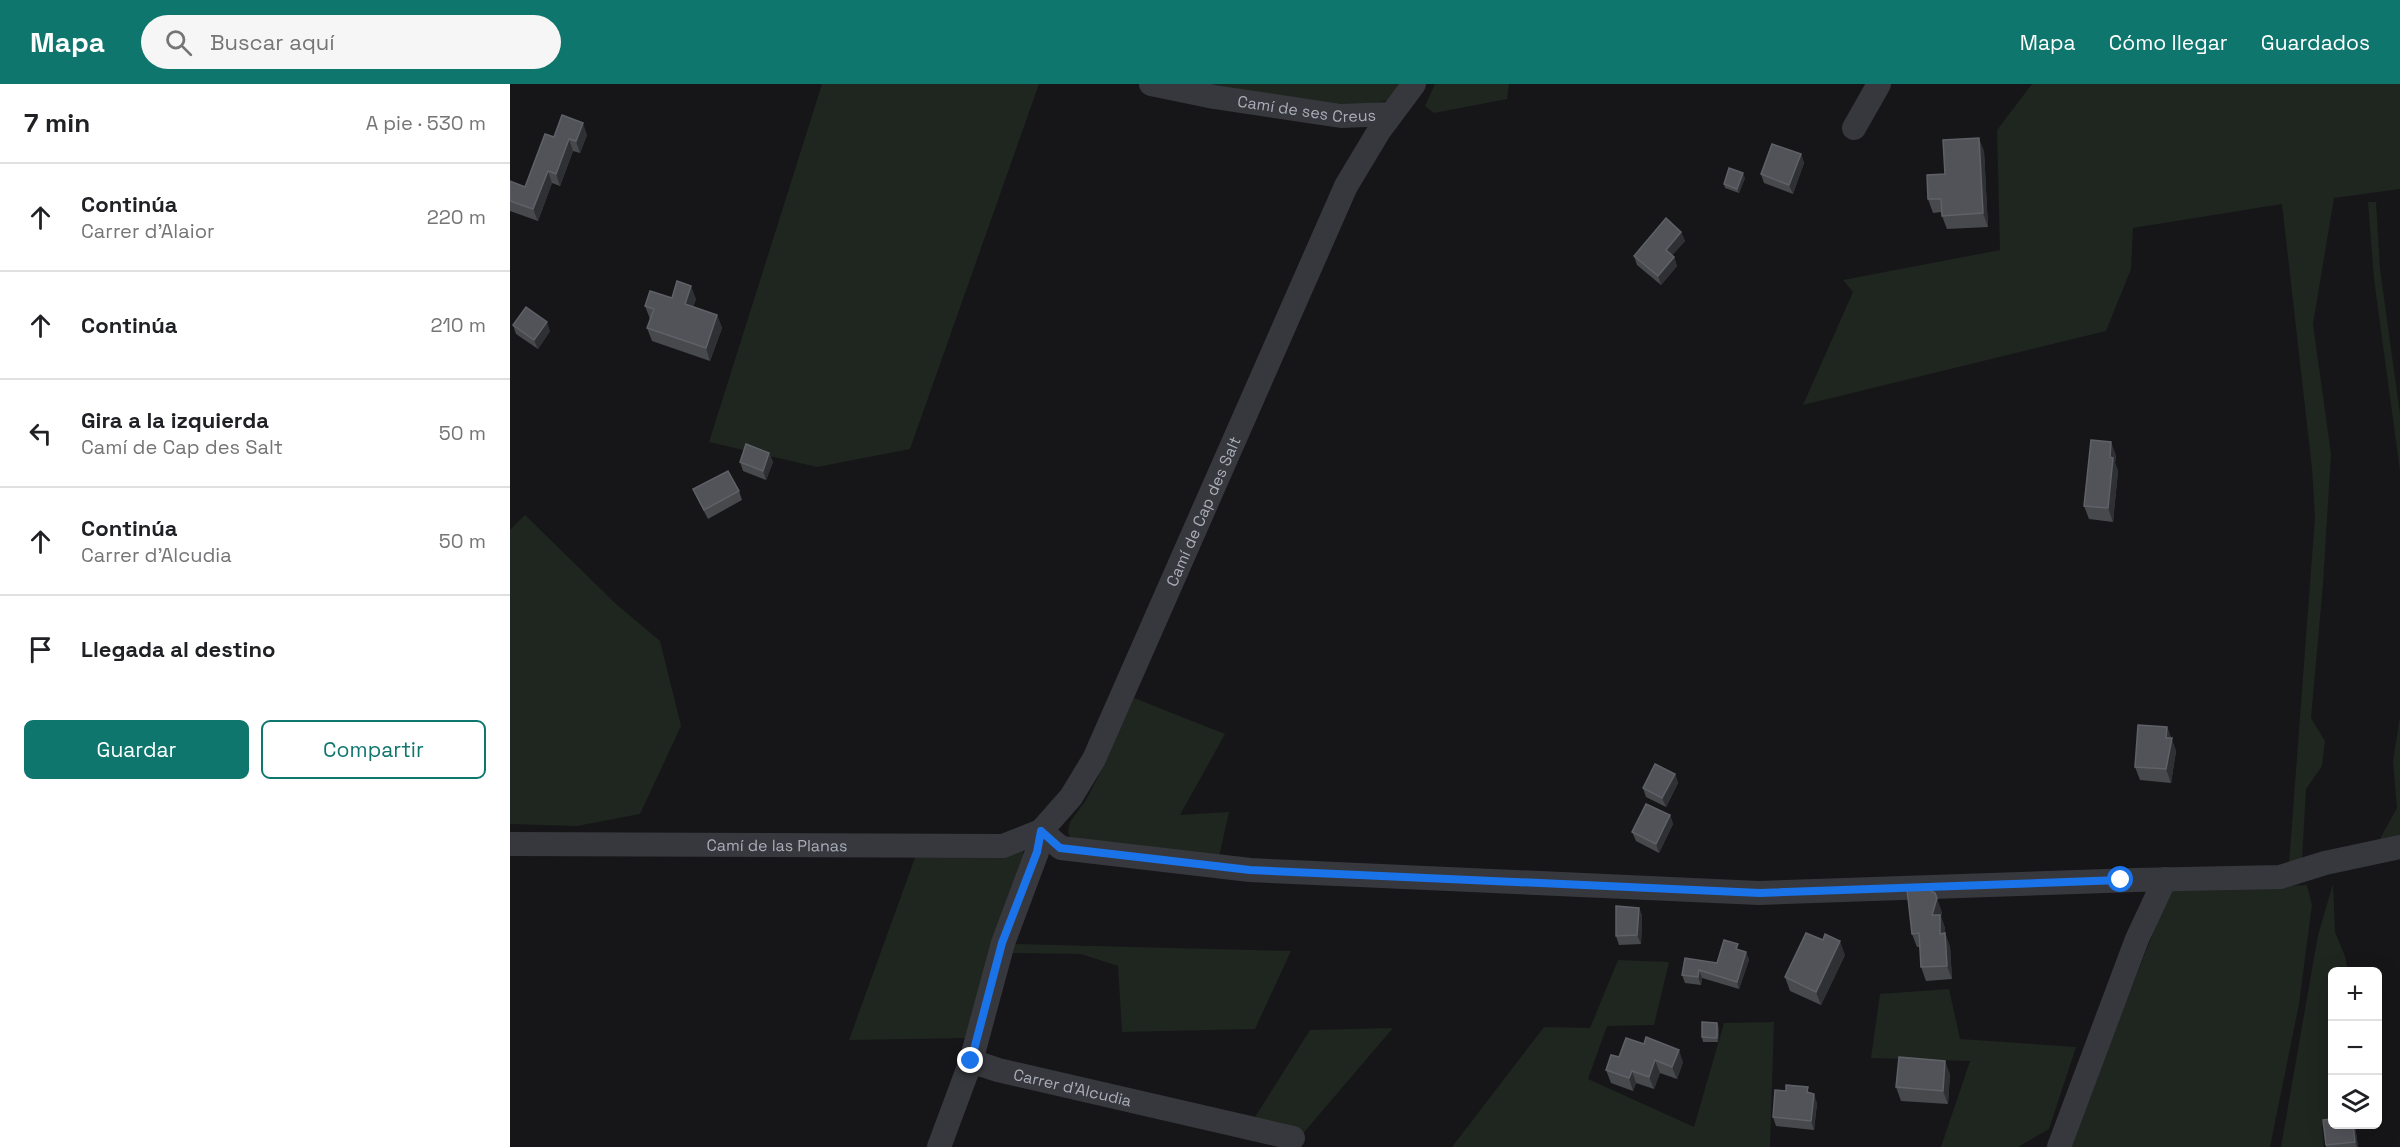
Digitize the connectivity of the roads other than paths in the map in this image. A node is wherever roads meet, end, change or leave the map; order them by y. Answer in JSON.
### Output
{"nodes":[{"id":1,"x":1150,"y":84,"type":"edge"},
{"id":2,"x":1414,"y":84,"type":"edge"},
{"id":3,"x":1880,"y":84,"type":"edge"},
{"id":4,"x":1391,"y":114,"type":"junction"},
{"id":5,"x":1854,"y":128,"type":"dead end"},
{"id":6,"x":1041,"y":831,"type":"junction"},
{"id":7,"x":510,"y":844,"type":"edge"},
{"id":8,"x":2400,"y":847,"type":"edge"},
{"id":9,"x":2165,"y":879,"type":"junction"},
{"id":10,"x":971,"y":1061,"type":"junction"},
{"id":11,"x":1293,"y":1138,"type":"dead end"},
{"id":12,"x":939,"y":1147,"type":"edge"},
{"id":13,"x":2059,"y":1147,"type":"edge"}],
"edges":[{"from":1,"to":4,"type":"street","name":"Camí de ses Creus"},
{"from":2,"to":4,"type":"street","name":"Camí de Cap des Salt"},
{"from":3,"to":5,"type":"street"},
{"from":4,"to":6,"type":"street","name":"Camí de Cap des Salt"},
{"from":6,"to":7,"type":"street","name":"Camí de las Planas"},
{"from":6,"to":9,"type":"street"},
{"from":6,"to":10,"type":"street","name":"Camí de Cap des Salt"},
{"from":8,"to":9,"type":"street"},
{"from":9,"to":13,"type":"street"},
{"from":10,"to":11,"type":"street","name":"Carrer d'Alcudia"},
{"from":10,"to":12,"type":"street"}]}
